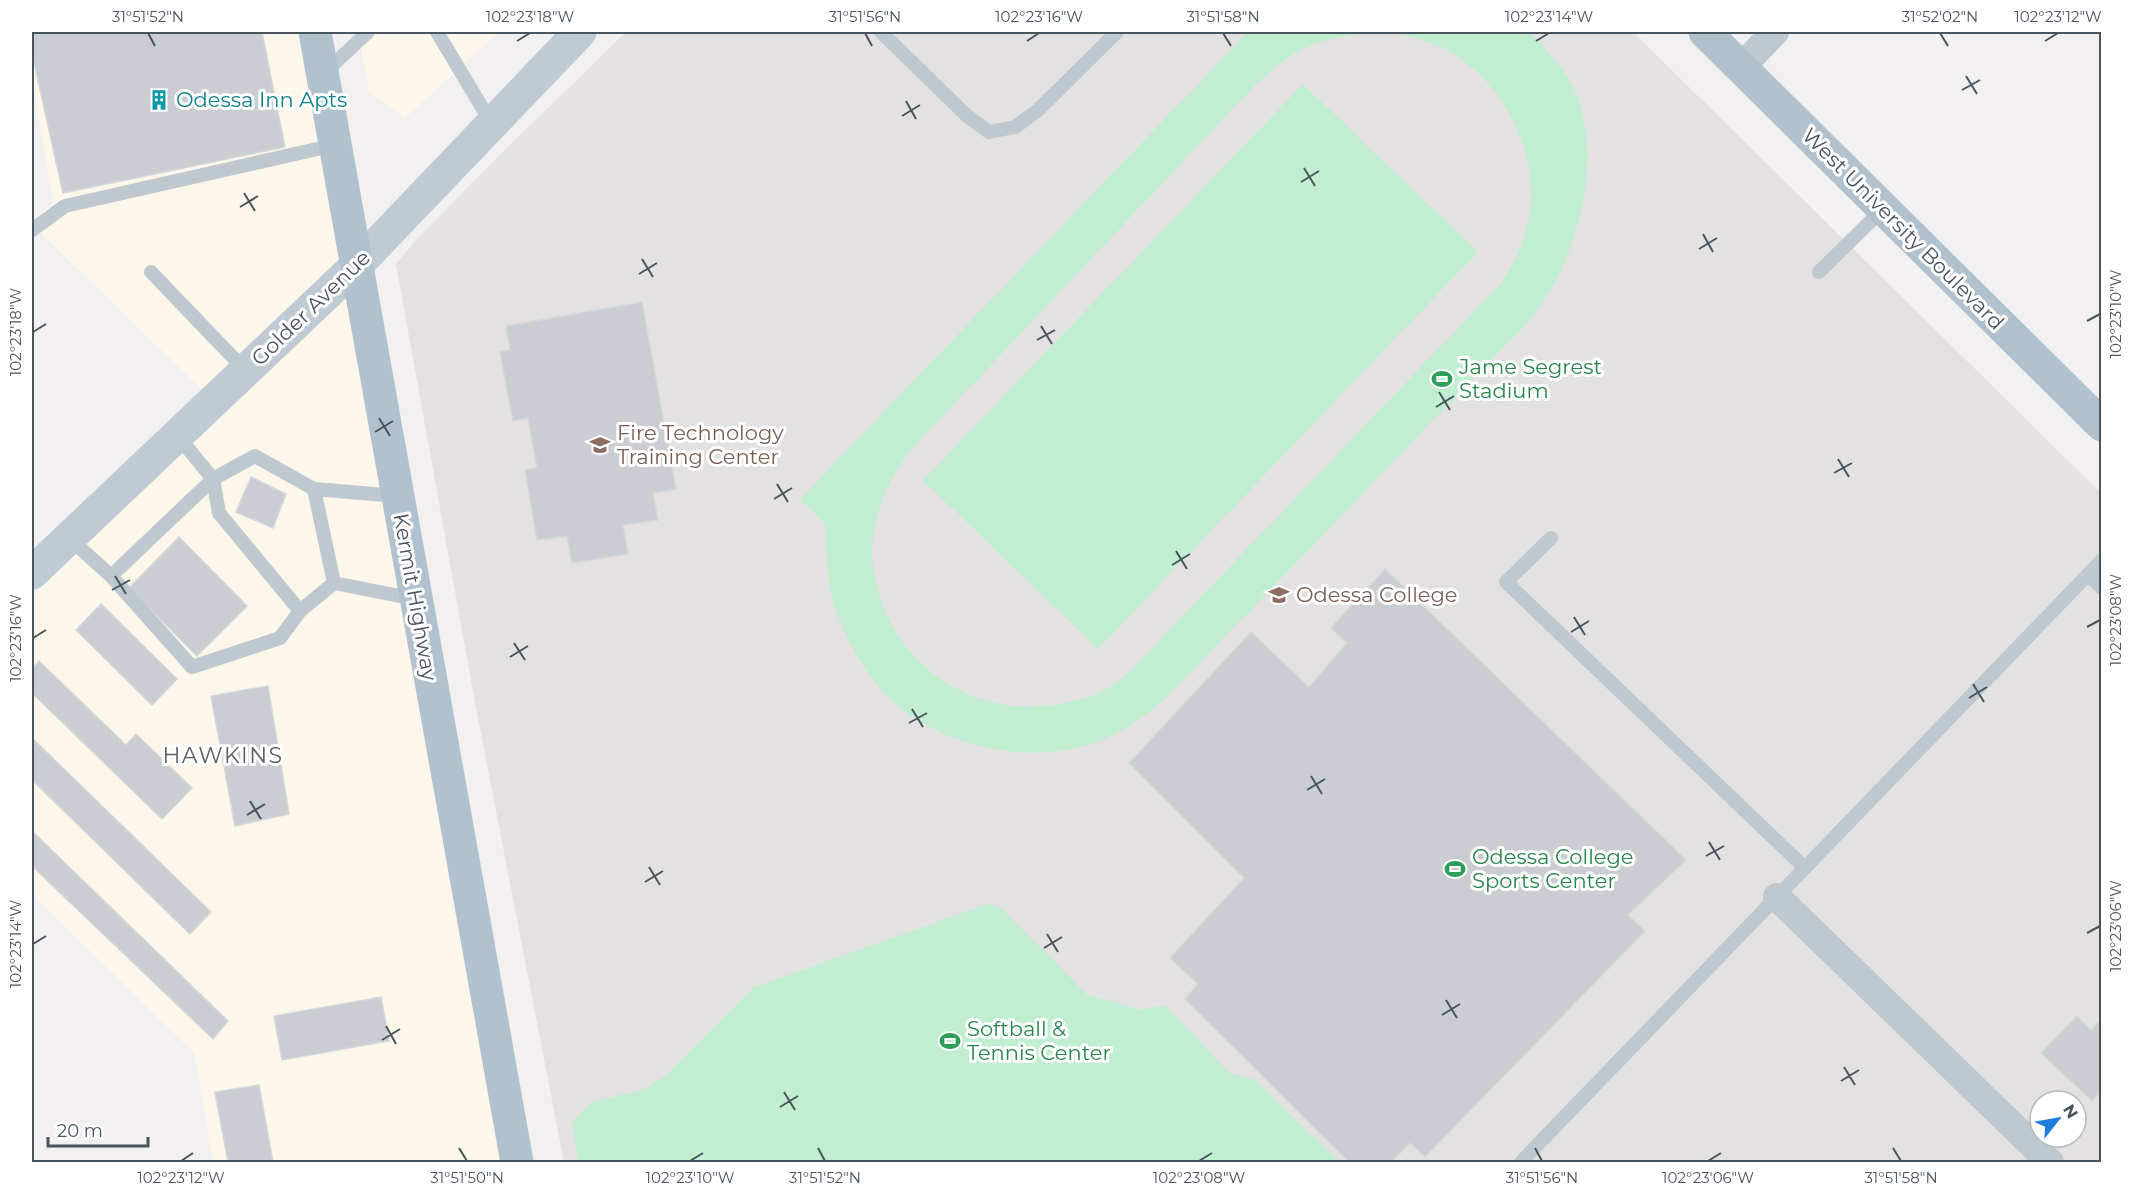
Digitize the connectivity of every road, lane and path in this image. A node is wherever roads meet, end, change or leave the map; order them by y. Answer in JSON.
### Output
{"nodes":[{"id":1,"x":315,"y":32,"type":"edge"},
{"id":2,"x":368,"y":32,"type":"edge"},
{"id":3,"x":437,"y":32,"type":"edge"},
{"id":4,"x":580,"y":32,"type":"edge"},
{"id":5,"x":880,"y":32,"type":"edge"},
{"id":6,"x":1117,"y":32,"type":"edge"},
{"id":7,"x":1705,"y":32,"type":"edge"},
{"id":8,"x":1775,"y":32,"type":"edge"},
{"id":9,"x":1741,"y":67,"type":"junction"},
{"id":10,"x":323,"y":73,"type":"junction"},
{"id":11,"x":492,"y":124,"type":"junction"},
{"id":12,"x":334,"y":145,"type":"junction"},
{"id":13,"x":1883,"y":209,"type":"junction"},
{"id":14,"x":32,"y":230,"type":"edge"},
{"id":15,"x":356,"y":266,"type":"junction"},
{"id":16,"x":151,"y":272,"type":"dead end"},
{"id":17,"x":1819,"y":272,"type":"dead end"},
{"id":18,"x":246,"y":370,"type":"junction"},
{"id":19,"x":2102,"y":425,"type":"edge"},
{"id":20,"x":177,"y":435,"type":"junction"},
{"id":21,"x":213,"y":479,"type":"junction"},
{"id":22,"x":314,"y":489,"type":"junction"},
{"id":23,"x":397,"y":496,"type":"junction"},
{"id":24,"x":69,"y":538,"type":"junction"},
{"id":25,"x":1551,"y":538,"type":"dead end"},
{"id":26,"x":2102,"y":560,"type":"edge"},
{"id":27,"x":32,"y":573,"type":"edge"},
{"id":28,"x":2088,"y":574,"type":"junction"},
{"id":29,"x":111,"y":576,"type":"junction"},
{"id":30,"x":334,"y":583,"type":"junction"},
{"id":31,"x":2102,"y":588,"type":"edge"},
{"id":32,"x":416,"y":599,"type":"junction"},
{"id":33,"x":300,"y":611,"type":"junction"},
{"id":34,"x":1805,"y":868,"type":"junction"},
{"id":35,"x":1777,"y":897,"type":"junction"},
{"id":36,"x":517,"y":1162,"type":"edge"},
{"id":37,"x":1521,"y":1162,"type":"edge"},
{"id":38,"x":2050,"y":1162,"type":"edge"}],
"edges":[{"from":1,"to":10,"type":"main road","name":"Kermit Highway"},
{"from":2,"to":10,"type":"lane"},
{"from":3,"to":11,"type":"lane"},
{"from":4,"to":11,"type":"main road","name":"Golder Avenue"},
{"from":5,"to":6,"type":"lane"},
{"from":7,"to":9,"type":"main road","name":"West University Boulevard"},
{"from":8,"to":9,"type":"street"},
{"from":9,"to":13,"type":"main road","name":"West University Boulevard"},
{"from":10,"to":12,"type":"main road","name":"Kermit Highway"},
{"from":11,"to":15,"type":"main road","name":"Golder Avenue"},
{"from":12,"to":14,"type":"lane"},
{"from":12,"to":15,"type":"main road","name":"Kermit Highway"},
{"from":13,"to":17,"type":"lane"},
{"from":13,"to":19,"type":"main road","name":"West University Boulevard"},
{"from":15,"to":18,"type":"main road","name":"Golder Avenue"},
{"from":15,"to":23,"type":"main road","name":"Kermit Highway"},
{"from":16,"to":18,"type":"lane"},
{"from":18,"to":20,"type":"main road","name":"Golder Avenue"},
{"from":20,"to":21,"type":"lane"},
{"from":20,"to":24,"type":"main road","name":"Golder Avenue"},
{"from":21,"to":22,"type":"lane"},
{"from":21,"to":29,"type":"lane"},
{"from":21,"to":33,"type":"lane"},
{"from":22,"to":23,"type":"lane"},
{"from":22,"to":30,"type":"lane"},
{"from":23,"to":32,"type":"main road","name":"Kermit Highway"},
{"from":24,"to":27,"type":"main road","name":"Golder Avenue"},
{"from":24,"to":29,"type":"lane"},
{"from":25,"to":34,"type":"lane"},
{"from":26,"to":28,"type":"lane"},
{"from":28,"to":31,"type":"lane"},
{"from":28,"to":34,"type":"lane"},
{"from":29,"to":33,"type":"lane"},
{"from":30,"to":32,"type":"lane"},
{"from":30,"to":33,"type":"lane"},
{"from":32,"to":36,"type":"main road","name":"Kermit Highway"},
{"from":34,"to":35,"type":"lane"},
{"from":35,"to":37,"type":"lane"},
{"from":35,"to":38,"type":"street"}]}
